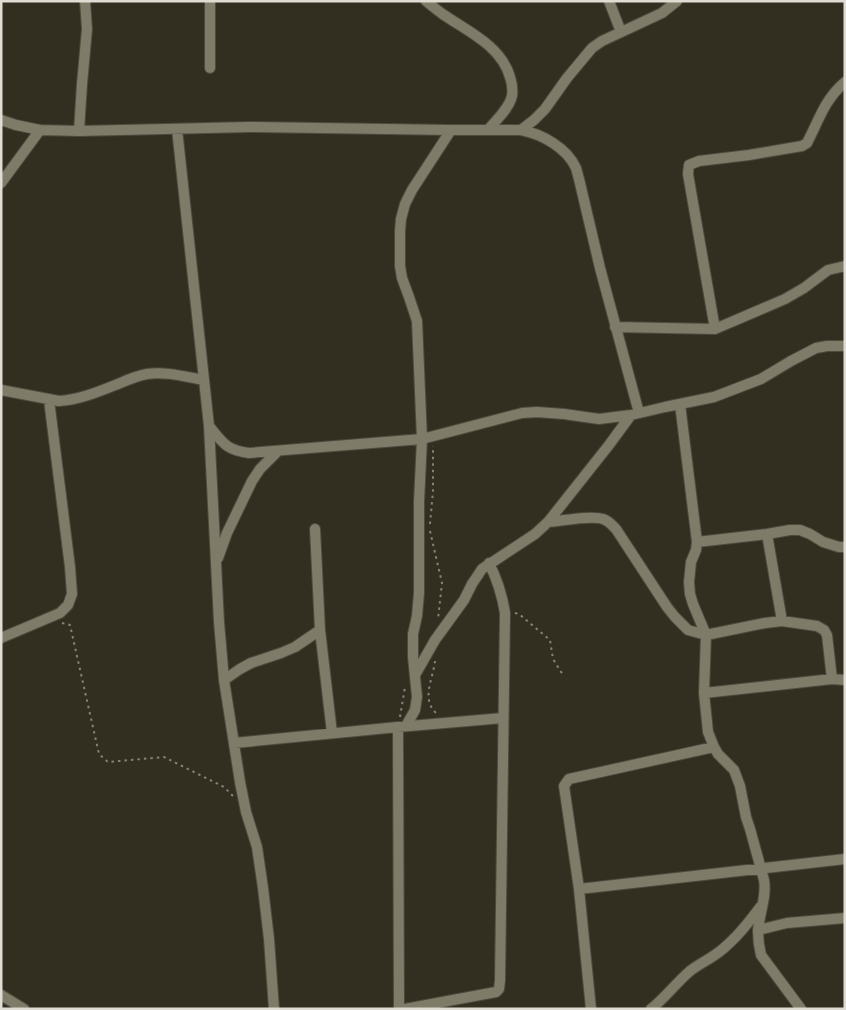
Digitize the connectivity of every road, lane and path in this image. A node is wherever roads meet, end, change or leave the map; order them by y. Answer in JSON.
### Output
{"nodes":[{"id":1,"x":86,"y":1,"type":"edge"},
{"id":2,"x":210,"y":1,"type":"edge"},
{"id":3,"x":426,"y":1,"type":"edge"},
{"id":4,"x":609,"y":1,"type":"edge"},
{"id":5,"x":677,"y":1,"type":"edge"},
{"id":6,"x":621,"y":32,"type":"junction"},
{"id":7,"x":210,"y":68,"type":"dead end"},
{"id":8,"x":845,"y":82,"type":"edge"},
{"id":9,"x":1,"y":120,"type":"edge"},
{"id":10,"x":177,"y":129,"type":"junction"},
{"id":11,"x":40,"y":130,"type":"junction"},
{"id":12,"x":451,"y":130,"type":"junction"},
{"id":13,"x":488,"y":130,"type":"junction"},
{"id":14,"x":521,"y":130,"type":"junction"},
{"id":15,"x":79,"y":131,"type":"junction"},
{"id":16,"x":1,"y":183,"type":"edge"},
{"id":17,"x":845,"y":266,"type":"edge"},
{"id":18,"x":615,"y":327,"type":"junction"},
{"id":19,"x":715,"y":329,"type":"junction"},
{"id":20,"x":845,"y":346,"type":"edge"},
{"id":21,"x":204,"y":380,"type":"junction"},
{"id":22,"x":1,"y":390,"type":"edge"},
{"id":23,"x":49,"y":400,"type":"junction"},
{"id":24,"x":680,"y":404,"type":"junction"},
{"id":25,"x":635,"y":414,"type":"junction"},
{"id":26,"x":209,"y":426,"type":"junction"},
{"id":27,"x":422,"y":439,"type":"junction"},
{"id":28,"x":277,"y":452,"type":"junction"},
{"id":29,"x":548,"y":522,"type":"junction"},
{"id":30,"x":315,"y":529,"type":"dead end"},
{"id":31,"x":767,"y":534,"type":"junction"},
{"id":32,"x":697,"y":542,"type":"junction"},
{"id":33,"x":845,"y":547,"type":"edge"},
{"id":34,"x":216,"y":563,"type":"junction"},
{"id":35,"x":489,"y":563,"type":"junction"},
{"id":36,"x":505,"y":613,"type":"junction"},
{"id":37,"x":56,"y":621,"type":"dead end"},
{"id":38,"x":782,"y":621,"type":"junction"},
{"id":39,"x":320,"y":630,"type":"junction"},
{"id":40,"x":706,"y":635,"type":"junction"},
{"id":41,"x":1,"y":638,"type":"edge"},
{"id":42,"x":563,"y":675,"type":"dead end"},
{"id":43,"x":415,"y":676,"type":"junction"},
{"id":44,"x":832,"y":679,"type":"junction"},
{"id":45,"x":224,"y":680,"type":"junction"},
{"id":46,"x":845,"y":680,"type":"edge"},
{"id":47,"x":704,"y":693,"type":"junction"},
{"id":48,"x":503,"y":718,"type":"junction"},
{"id":49,"x":402,"y":726,"type":"junction"},
{"id":50,"x":332,"y":733,"type":"junction"},
{"id":51,"x":234,"y":743,"type":"junction"},
{"id":52,"x":714,"y":747,"type":"junction"},
{"id":53,"x":236,"y":799,"type":"dead end"},
{"id":54,"x":845,"y":859,"type":"edge"},
{"id":55,"x":761,"y":868,"type":"junction"},
{"id":56,"x":579,"y":889,"type":"junction"},
{"id":57,"x":762,"y":905,"type":"junction"},
{"id":58,"x":845,"y":918,"type":"edge"},
{"id":59,"x":758,"y":930,"type":"junction"},
{"id":60,"x":1,"y":995,"type":"edge"},
{"id":61,"x":426,"y":1007,"type":"edge"},
{"id":62,"x":655,"y":1007,"type":"edge"},
{"id":63,"x":24,"y":1009,"type":"edge"},
{"id":64,"x":274,"y":1009,"type":"edge"},
{"id":65,"x":399,"y":1009,"type":"edge"},
{"id":66,"x":405,"y":1009,"type":"edge"},
{"id":67,"x":591,"y":1009,"type":"edge"},
{"id":68,"x":801,"y":1009,"type":"edge"}],
"edges":[{"from":1,"to":15,"type":"street"},
{"from":2,"to":7,"type":"street"},
{"from":3,"to":13,"type":"street"},
{"from":4,"to":6,"type":"street"},
{"from":5,"to":6,"type":"street"},
{"from":6,"to":14,"type":"street"},
{"from":8,"to":19,"type":"street"},
{"from":9,"to":11,"type":"street"},
{"from":10,"to":12,"type":"street"},
{"from":10,"to":15,"type":"street"},
{"from":10,"to":21,"type":"street"},
{"from":11,"to":15,"type":"street"},
{"from":11,"to":16,"type":"street"},
{"from":12,"to":13,"type":"street"},
{"from":12,"to":27,"type":"street"},
{"from":13,"to":14,"type":"street"},
{"from":14,"to":18,"type":"street"},
{"from":17,"to":19,"type":"street"},
{"from":18,"to":19,"type":"street"},
{"from":18,"to":25,"type":"street"},
{"from":20,"to":24,"type":"street"},
{"from":21,"to":23,"type":"street"},
{"from":21,"to":26,"type":"street"},
{"from":22,"to":23,"type":"street"},
{"from":23,"to":41,"type":"street"},
{"from":24,"to":25,"type":"street"},
{"from":24,"to":32,"type":"street"},
{"from":25,"to":27,"type":"street"},
{"from":25,"to":29,"type":"street"},
{"from":26,"to":28,"type":"street"},
{"from":26,"to":34,"type":"street"},
{"from":27,"to":28,"type":"street"},
{"from":27,"to":43,"type":"street"},
{"from":28,"to":34,"type":"street"},
{"from":29,"to":35,"type":"street"},
{"from":29,"to":40,"type":"street"},
{"from":30,"to":39,"type":"street"},
{"from":31,"to":32,"type":"street"},
{"from":31,"to":33,"type":"street"},
{"from":31,"to":38,"type":"street"},
{"from":32,"to":40,"type":"street"},
{"from":34,"to":45,"type":"street"},
{"from":35,"to":36,"type":"street"},
{"from":35,"to":43,"type":"street"},
{"from":36,"to":42,"type":"path"},
{"from":36,"to":48,"type":"street"},
{"from":37,"to":53,"type":"path"},
{"from":38,"to":40,"type":"street"},
{"from":38,"to":44,"type":"street"},
{"from":39,"to":45,"type":"street"},
{"from":39,"to":50,"type":"street"},
{"from":40,"to":47,"type":"street"},
{"from":43,"to":49,"type":"street"},
{"from":44,"to":46,"type":"street"},
{"from":44,"to":47,"type":"street"},
{"from":45,"to":51,"type":"street"},
{"from":47,"to":52,"type":"street"},
{"from":48,"to":49,"type":"street"},
{"from":48,"to":61,"type":"street"},
{"from":49,"to":50,"type":"street"},
{"from":49,"to":65,"type":"street"},
{"from":50,"to":51,"type":"street"},
{"from":51,"to":64,"type":"street"},
{"from":52,"to":55,"type":"street"},
{"from":52,"to":56,"type":"street"},
{"from":54,"to":55,"type":"street"},
{"from":55,"to":56,"type":"street"},
{"from":55,"to":57,"type":"street"},
{"from":56,"to":67,"type":"street"},
{"from":57,"to":59,"type":"street"},
{"from":57,"to":62,"type":"street"},
{"from":58,"to":59,"type":"street"},
{"from":59,"to":68,"type":"street"},
{"from":60,"to":63,"type":"street"},
{"from":61,"to":66,"type":"street"}]}
